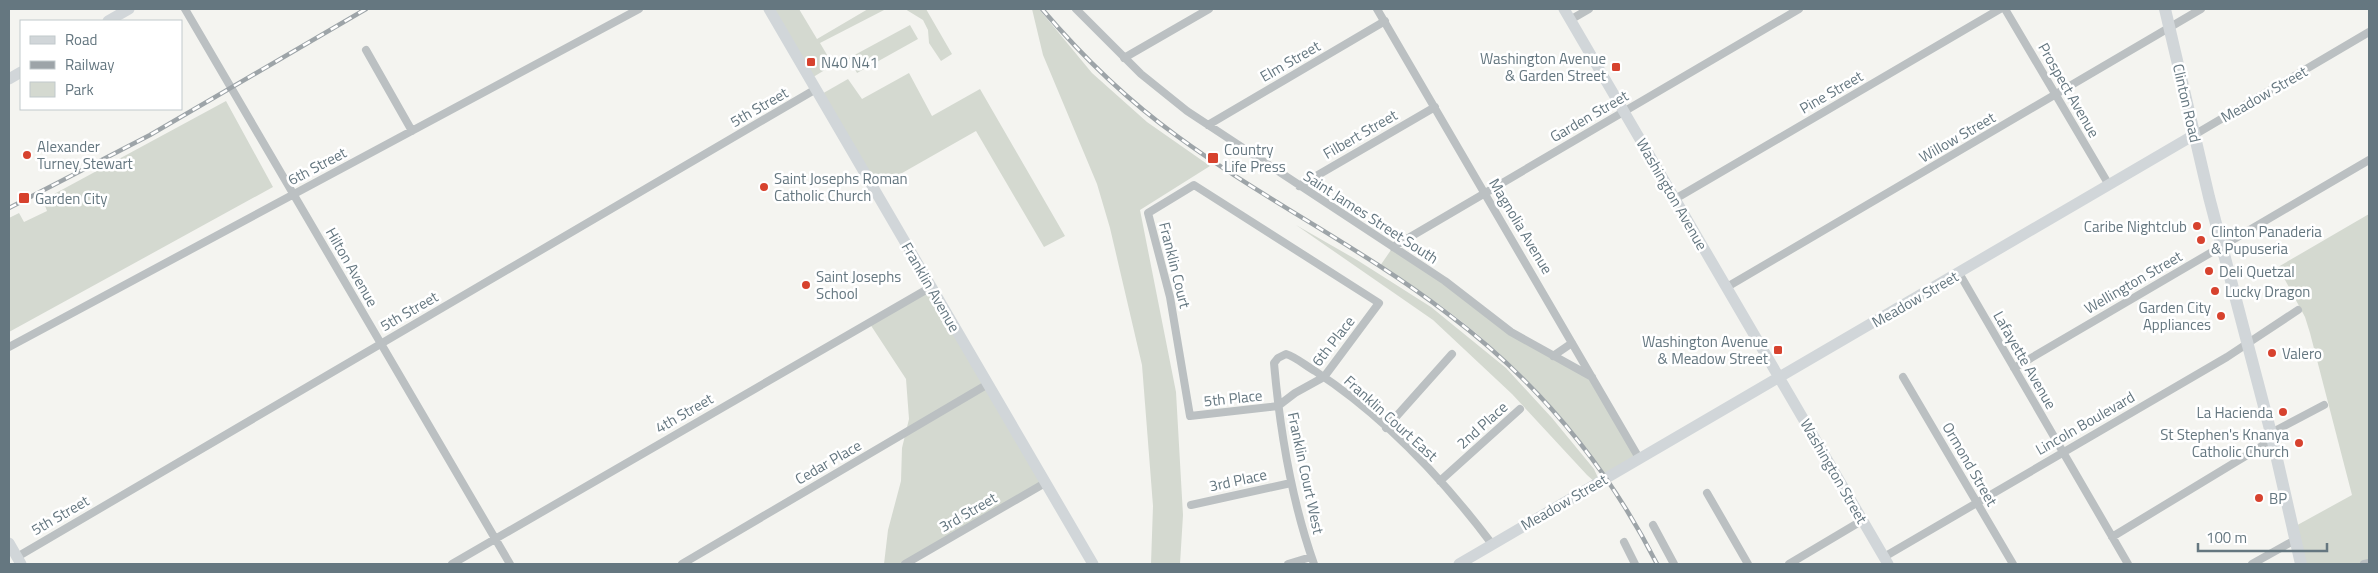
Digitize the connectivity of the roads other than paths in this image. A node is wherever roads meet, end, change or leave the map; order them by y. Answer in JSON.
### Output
{"nodes":[{"id":1,"x":129,"y":9,"type":"edge"},
{"id":2,"x":186,"y":9,"type":"edge"},
{"id":3,"x":639,"y":9,"type":"edge"},
{"id":4,"x":769,"y":9,"type":"edge"},
{"id":5,"x":1076,"y":9,"type":"edge"},
{"id":6,"x":1209,"y":9,"type":"edge"},
{"id":7,"x":1378,"y":9,"type":"edge"},
{"id":8,"x":1564,"y":9,"type":"edge"},
{"id":9,"x":1589,"y":9,"type":"edge"},
{"id":10,"x":1798,"y":9,"type":"edge"},
{"id":11,"x":2000,"y":9,"type":"edge"},
{"id":12,"x":2005,"y":9,"type":"edge"},
{"id":13,"x":2165,"y":9,"type":"edge"},
{"id":14,"x":2201,"y":9,"type":"edge"},
{"id":15,"x":110,"y":20,"type":"edge"},
{"id":16,"x":1570,"y":20,"type":"junction"},
{"id":17,"x":1385,"y":21,"type":"junction"},
{"id":18,"x":2170,"y":28,"type":"junction"},
{"id":19,"x":2369,"y":32,"type":"edge"},
{"id":20,"x":366,"y":50,"type":"dead end"},
{"id":21,"x":1124,"y":58,"type":"junction"},
{"id":22,"x":20,"y":73,"type":"edge"},
{"id":23,"x":9,"y":80,"type":"edge"},
{"id":24,"x":816,"y":89,"type":"junction"},
{"id":25,"x":2056,"y":95,"type":"junction"},
{"id":26,"x":1435,"y":107,"type":"junction"},
{"id":27,"x":1624,"y":111,"type":"junction"},
{"id":28,"x":1208,"y":125,"type":"junction"},
{"id":29,"x":412,"y":131,"type":"junction"},
{"id":30,"x":2194,"y":135,"type":"junction"},
{"id":31,"x":2369,"y":160,"type":"edge"},
{"id":32,"x":2109,"y":185,"type":"junction"},
{"id":33,"x":1299,"y":186,"type":"junction"},
{"id":34,"x":1485,"y":193,"type":"junction"},
{"id":35,"x":294,"y":194,"type":"junction"},
{"id":36,"x":1675,"y":199,"type":"junction"},
{"id":37,"x":2222,"y":246,"type":"junction"},
{"id":38,"x":1393,"y":247,"type":"junction"},
{"id":39,"x":1959,"y":273,"type":"junction"},
{"id":40,"x":931,"y":286,"type":"junction"},
{"id":41,"x":1726,"y":288,"type":"junction"},
{"id":42,"x":1380,"y":303,"type":"joint"},
{"id":43,"x":2298,"y":310,"type":"dead end"},
{"id":44,"x":2247,"y":342,"type":"junction"},
{"id":45,"x":1572,"y":343,"type":"junction"},
{"id":46,"x":381,"y":344,"type":"junction"},
{"id":47,"x":9,"y":347,"type":"edge"},
{"id":48,"x":1452,"y":354,"type":"dead end"},
{"id":49,"x":1553,"y":356,"type":"junction"},
{"id":50,"x":1278,"y":358,"type":"joint"},
{"id":51,"x":2014,"y":368,"type":"junction"},
{"id":52,"x":1324,"y":377,"type":"junction"},
{"id":53,"x":1592,"y":377,"type":"junction"},
{"id":54,"x":1903,"y":377,"type":"dead end"},
{"id":55,"x":1780,"y":378,"type":"junction"},
{"id":56,"x":988,"y":384,"type":"junction"},
{"id":57,"x":2324,"y":405,"type":"dead end"},
{"id":58,"x":1278,"y":406,"type":"junction"},
{"id":59,"x":1520,"y":409,"type":"dead end"},
{"id":60,"x":1190,"y":416,"type":"joint"},
{"id":61,"x":1386,"y":428,"type":"junction"},
{"id":62,"x":2271,"y":437,"type":"junction"},
{"id":63,"x":2063,"y":452,"type":"junction"},
{"id":64,"x":1639,"y":458,"type":"junction"},
{"id":65,"x":1440,"y":481,"type":"junction"},
{"id":66,"x":1045,"y":483,"type":"junction"},
{"id":67,"x":1291,"y":483,"type":"junction"},
{"id":68,"x":1707,"y":493,"type":"dead end"},
{"id":69,"x":1976,"y":502,"type":"junction"},
{"id":70,"x":1191,"y":505,"type":"dead end"},
{"id":71,"x":1862,"y":520,"type":"junction"},
{"id":72,"x":1653,"y":525,"type":"dead end"},
{"id":73,"x":2112,"y":537,"type":"junction"},
{"id":74,"x":495,"y":539,"type":"junction"},
{"id":75,"x":2295,"y":540,"type":"junction"},
{"id":76,"x":1624,"y":542,"type":"dead end"},
{"id":77,"x":9,"y":543,"type":"edge"},
{"id":78,"x":1492,"y":544,"type":"junction"},
{"id":79,"x":19,"y":560,"type":"edge"},
{"id":80,"x":1313,"y":560,"type":"edge"},
{"id":81,"x":1886,"y":561,"type":"edge"},
{"id":82,"x":2369,"y":563,"type":"edge"},
{"id":83,"x":452,"y":564,"type":"edge"},
{"id":84,"x":510,"y":564,"type":"edge"},
{"id":85,"x":682,"y":564,"type":"edge"},
{"id":86,"x":905,"y":564,"type":"edge"},
{"id":87,"x":1093,"y":564,"type":"edge"},
{"id":88,"x":1288,"y":564,"type":"edge"},
{"id":89,"x":1459,"y":564,"type":"edge"},
{"id":90,"x":1635,"y":564,"type":"edge"},
{"id":91,"x":1674,"y":564,"type":"edge"},
{"id":92,"x":1748,"y":564,"type":"edge"},
{"id":93,"x":1789,"y":564,"type":"edge"},
{"id":94,"x":2013,"y":564,"type":"edge"},
{"id":95,"x":2128,"y":564,"type":"edge"},
{"id":96,"x":2252,"y":564,"type":"edge"},
{"id":97,"x":2300,"y":564,"type":"edge"},
{"id":98,"x":2364,"y":564,"type":"edge"}],
"edges":[{"from":1,"to":15,"type":"main road"},
{"from":2,"to":35,"type":"street","name":"Hilton Avenue"},
{"from":3,"to":29,"type":"street","name":"6th Street"},
{"from":4,"to":24,"type":"main road","name":"Franklin Avenue"},
{"from":5,"to":21,"type":"street","name":"Saint James Street South"},
{"from":6,"to":21,"type":"street"},
{"from":7,"to":17,"type":"street","name":"Magnolia Avenue"},
{"from":8,"to":16,"type":"main road","name":"Washington Avenue"},
{"from":9,"to":16,"type":"street"},
{"from":10,"to":27,"type":"street","name":"Garden Street"},
{"from":11,"to":36,"type":"street","name":"Pine Street"},
{"from":12,"to":25,"type":"street","name":"Prospect Avenue"},
{"from":13,"to":18,"type":"main road","name":"Clinton Road"},
{"from":14,"to":18,"type":"street","name":"Willow Street"},
{"from":16,"to":27,"type":"main road","name":"Washington Avenue"},
{"from":17,"to":26,"type":"street","name":"Magnolia Avenue"},
{"from":17,"to":28,"type":"street","name":"Elm Street"},
{"from":18,"to":25,"type":"street","name":"Willow Street"},
{"from":18,"to":30,"type":"main road","name":"Clinton Road"},
{"from":19,"to":30,"type":"street","name":"Meadow Street"},
{"from":20,"to":29,"type":"street"},
{"from":21,"to":28,"type":"street","name":"Saint James Street South"},
{"from":22,"to":23,"type":"main road"},
{"from":24,"to":40,"type":"main road","name":"Franklin Avenue"},
{"from":24,"to":46,"type":"street","name":"5th Street"},
{"from":25,"to":32,"type":"street","name":"Prospect Avenue"},
{"from":25,"to":41,"type":"street","name":"Willow Street"},
{"from":26,"to":33,"type":"street","name":"Filbert Street"},
{"from":26,"to":34,"type":"street","name":"Magnolia Avenue"},
{"from":27,"to":34,"type":"street","name":"Garden Street"},
{"from":27,"to":36,"type":"main road","name":"Washington Avenue"},
{"from":28,"to":33,"type":"street","name":"Saint James Street South"},
{"from":29,"to":35,"type":"street","name":"6th Street"},
{"from":30,"to":32,"type":"main road","name":"Meadow Street"},
{"from":30,"to":37,"type":"main road","name":"Clinton Road"},
{"from":31,"to":37,"type":"street","name":"Wellington Street"},
{"from":32,"to":39,"type":"main road","name":"Meadow Street"},
{"from":33,"to":38,"type":"street","name":"Saint James Street South"},
{"from":34,"to":38,"type":"street","name":"Garden Street"},
{"from":34,"to":45,"type":"street","name":"Magnolia Avenue"},
{"from":35,"to":46,"type":"street","name":"Hilton Avenue"},
{"from":35,"to":47,"type":"street","name":"6th Street"},
{"from":36,"to":41,"type":"main road","name":"Washington Avenue"},
{"from":37,"to":44,"type":"main road","name":"Clinton Road"},
{"from":37,"to":51,"type":"street","name":"Wellington Street"},
{"from":38,"to":49,"type":"street","name":"Saint James Street South"},
{"from":39,"to":51,"type":"street","name":"Lafayette Avenue"},
{"from":39,"to":55,"type":"main road","name":"Meadow Street"},
{"from":40,"to":56,"type":"main road","name":"Franklin Avenue"},
{"from":40,"to":74,"type":"street","name":"4th Street"},
{"from":41,"to":55,"type":"main road","name":"Washington Avenue"},
{"from":42,"to":52,"type":"street","name":"6th Place"},
{"from":42,"to":60,"type":"street","name":"Franklin Court"},
{"from":43,"to":44,"type":"street","name":"Lincoln Boulevard"},
{"from":44,"to":62,"type":"main road","name":"Clinton Road"},
{"from":44,"to":63,"type":"street","name":"Lincoln Boulevard"},
{"from":45,"to":49,"type":"street"},
{"from":45,"to":53,"type":"street","name":"Magnolia Avenue"},
{"from":46,"to":74,"type":"street","name":"Hilton Avenue"},
{"from":46,"to":79,"type":"street","name":"5th Street"},
{"from":48,"to":61,"type":"street"},
{"from":49,"to":53,"type":"street","name":"Saint James Street South"},
{"from":50,"to":52,"type":"street","name":"Franklin Court East"},
{"from":50,"to":58,"type":"street","name":"Franklin Court West"},
{"from":51,"to":63,"type":"street","name":"Lafayette Avenue"},
{"from":52,"to":58,"type":"street","name":"6th Place"},
{"from":52,"to":61,"type":"street","name":"Franklin Court East"},
{"from":53,"to":64,"type":"street","name":"Magnolia Avenue"},
{"from":54,"to":69,"type":"street","name":"Ormond Street"},
{"from":55,"to":64,"type":"main road","name":"Meadow Street"},
{"from":55,"to":71,"type":"main road","name":"Washington Street"},
{"from":56,"to":66,"type":"main road","name":"Franklin Avenue"},
{"from":56,"to":85,"type":"street","name":"Cedar Place"},
{"from":57,"to":62,"type":"street"},
{"from":58,"to":60,"type":"street","name":"5th Place"},
{"from":58,"to":67,"type":"street","name":"Franklin Court West"},
{"from":59,"to":65,"type":"street","name":"2nd Place"},
{"from":61,"to":65,"type":"street","name":"Franklin Court East"},
{"from":62,"to":73,"type":"street"},
{"from":62,"to":75,"type":"main road","name":"Clinton Road"},
{"from":63,"to":69,"type":"street","name":"Lincoln Boulevard"},
{"from":63,"to":73,"type":"street","name":"Lafayette Avenue"},
{"from":64,"to":78,"type":"main road","name":"Meadow Street"},
{"from":65,"to":78,"type":"street","name":"Franklin Court East"},
{"from":66,"to":86,"type":"street","name":"3rd Street"},
{"from":66,"to":87,"type":"main road","name":"Franklin Avenue"},
{"from":67,"to":70,"type":"street","name":"3rd Place"},
{"from":67,"to":80,"type":"street","name":"Franklin Court West"},
{"from":68,"to":92,"type":"street"},
{"from":69,"to":81,"type":"street","name":"Lincoln Boulevard"},
{"from":69,"to":94,"type":"street","name":"Ormond Street"},
{"from":71,"to":81,"type":"main road","name":"Washington Street"},
{"from":71,"to":93,"type":"street"},
{"from":72,"to":91,"type":"street"},
{"from":73,"to":95,"type":"street","name":"Lafayette Avenue"},
{"from":74,"to":83,"type":"street","name":"4th Street"},
{"from":74,"to":84,"type":"street","name":"Hilton Avenue"},
{"from":75,"to":96,"type":"street"},
{"from":75,"to":97,"type":"main road","name":"Clinton Road"},
{"from":76,"to":90,"type":"street"},
{"from":77,"to":79,"type":"main road"},
{"from":78,"to":89,"type":"main road","name":"Meadow Street"},
{"from":80,"to":88,"type":"street"},
{"from":82,"to":98,"type":"street"}]}
